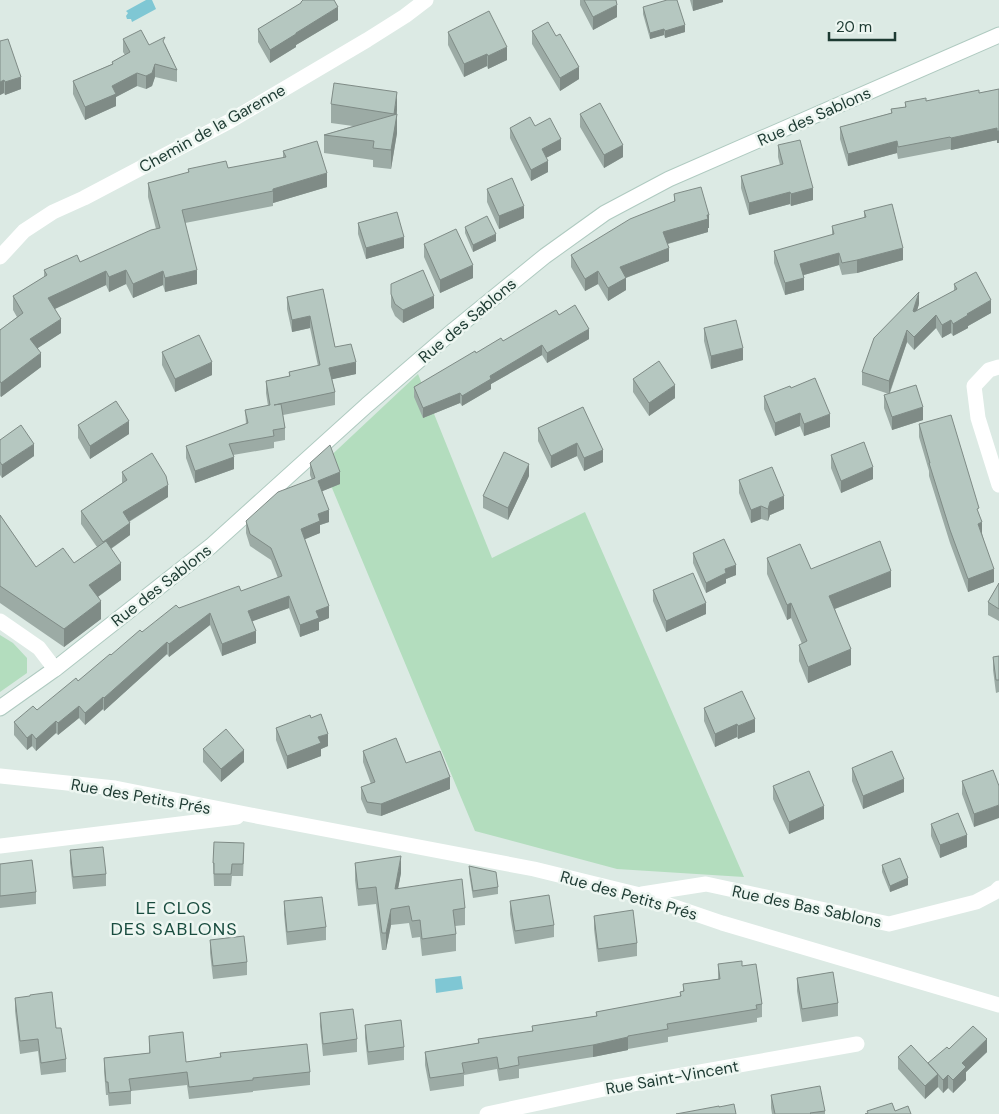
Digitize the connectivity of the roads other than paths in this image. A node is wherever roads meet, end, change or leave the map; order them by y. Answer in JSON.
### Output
{"nodes":[{"id":1,"x":426,"y":0,"type":"edge"},
{"id":2,"x":999,"y":35,"type":"edge"},
{"id":3,"x":0,"y":257,"type":"edge"},
{"id":4,"x":999,"y":367,"type":"edge"},
{"id":5,"x":999,"y":485,"type":"edge"},
{"id":6,"x":0,"y":621,"type":"edge"},
{"id":7,"x":55,"y":669,"type":"junction"},
{"id":8,"x":0,"y":708,"type":"edge"},
{"id":9,"x":0,"y":776,"type":"edge"},
{"id":10,"x":251,"y":815,"type":"junction"},
{"id":11,"x":0,"y":846,"type":"edge"},
{"id":12,"x":999,"y":888,"type":"edge"},
{"id":13,"x":640,"y":895,"type":"junction"},
{"id":14,"x":999,"y":1005,"type":"edge"},
{"id":15,"x":857,"y":1044,"type":"dead end"},
{"id":16,"x":487,"y":1114,"type":"edge"}],
"edges":[{"from":1,"to":3,"type":"street","name":"Chemin de la Garenne"},
{"from":2,"to":7,"type":"street","name":"Rue des Sablons"},
{"from":4,"to":5,"type":"street"},
{"from":6,"to":7,"type":"street"},
{"from":7,"to":8,"type":"street","name":"Rue des Sablons"},
{"from":9,"to":10,"type":"street","name":"Rue des Petits Prés"},
{"from":10,"to":11,"type":"street","name":"Rue des Petits Prés"},
{"from":10,"to":13,"type":"street","name":"Rue des Petits Prés"},
{"from":12,"to":13,"type":"street","name":"Rue des Bas Sablons"},
{"from":13,"to":14,"type":"street","name":"Rue des Petits Prés"},
{"from":15,"to":16,"type":"street","name":"Rue Saint-Vincent"}]}
